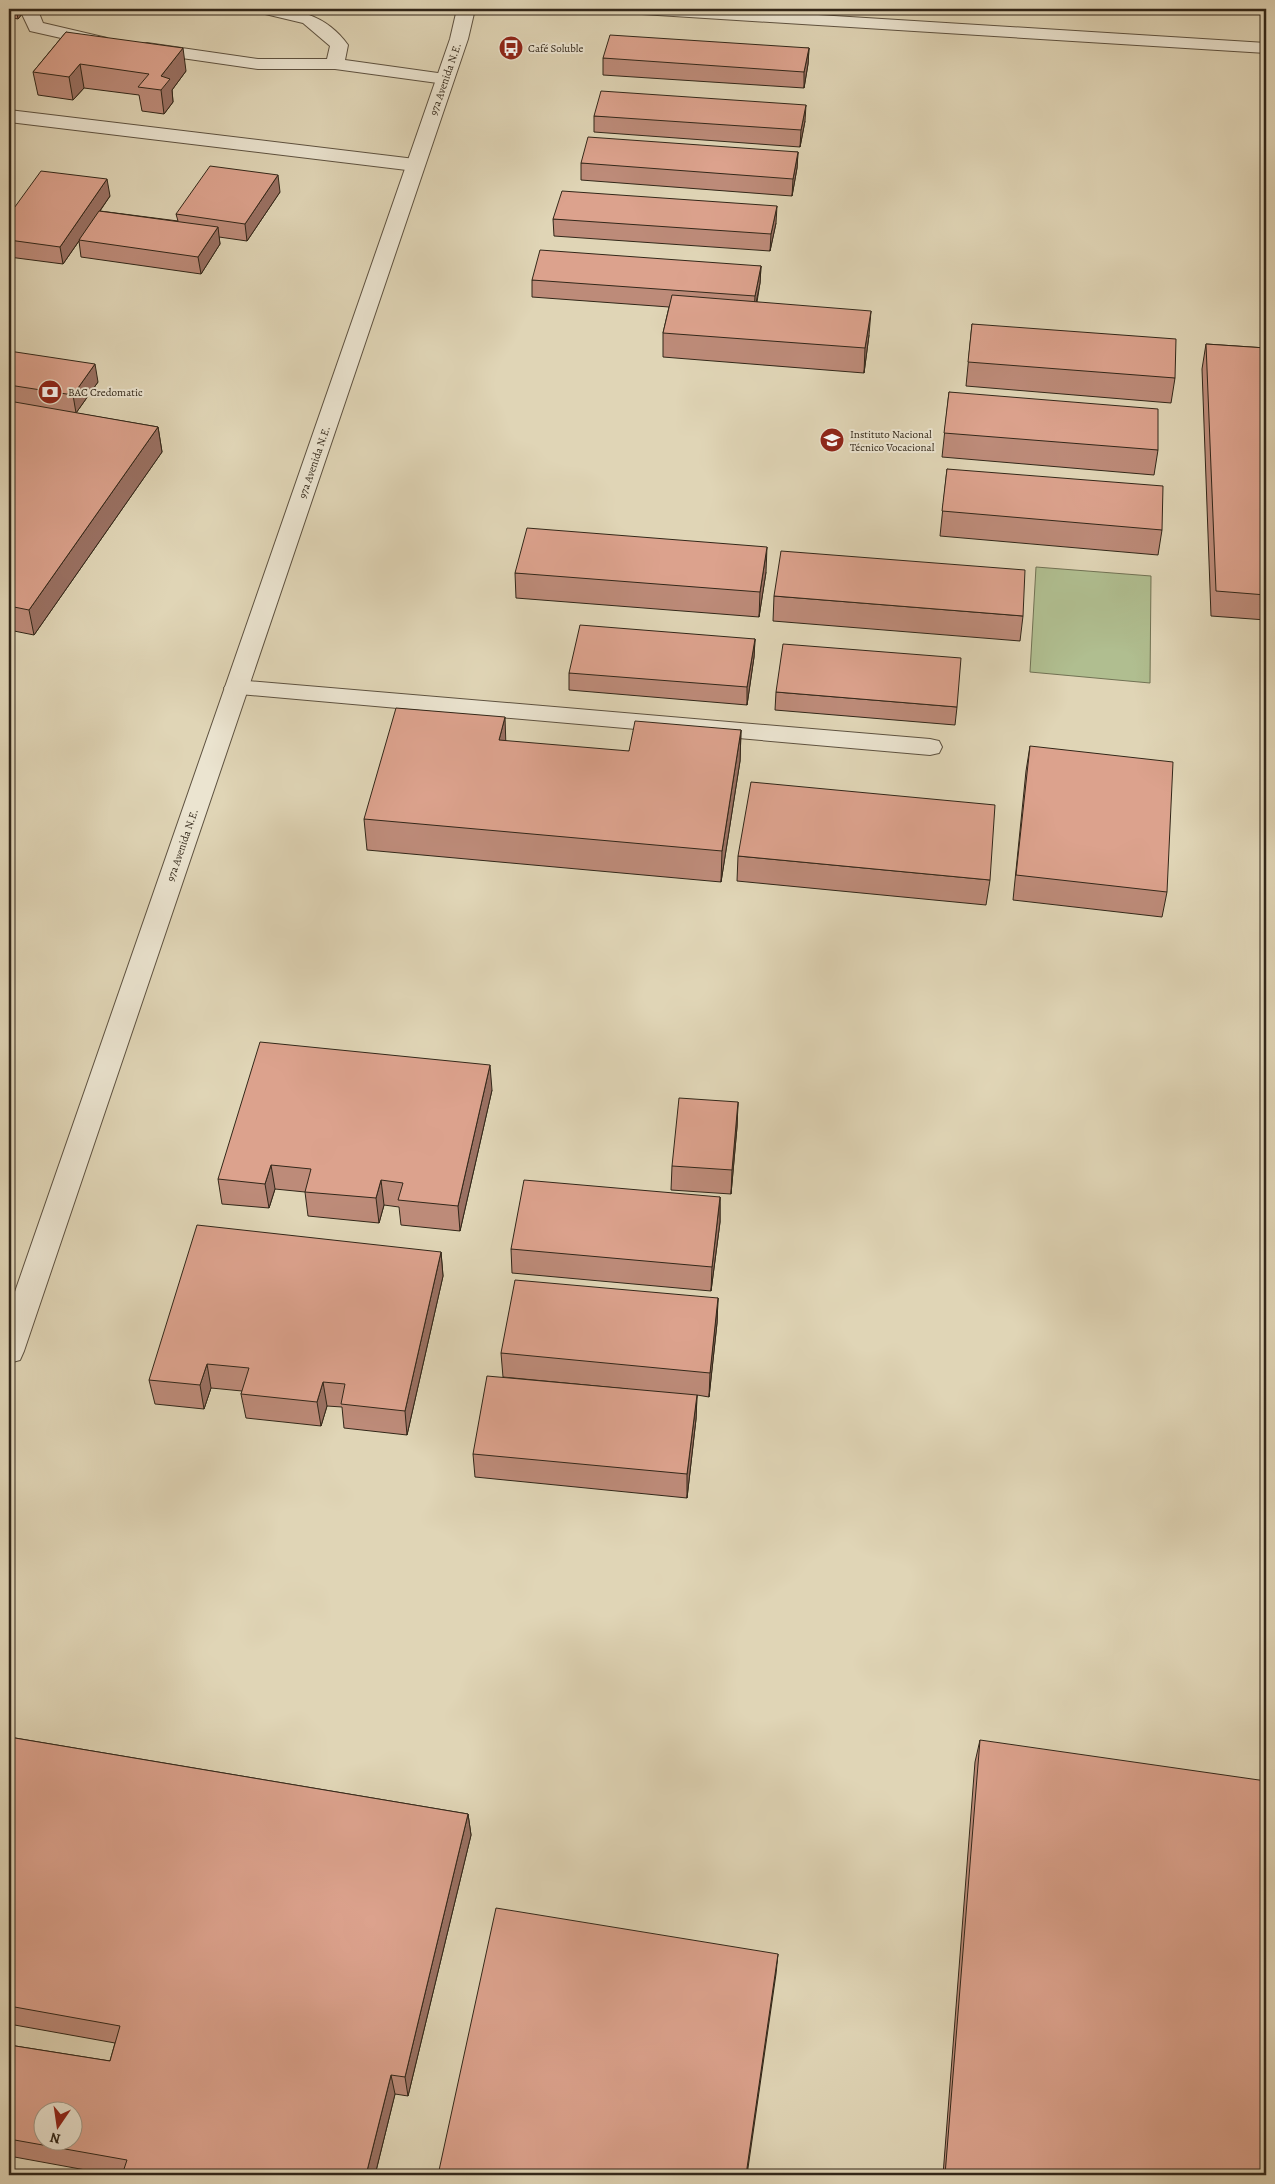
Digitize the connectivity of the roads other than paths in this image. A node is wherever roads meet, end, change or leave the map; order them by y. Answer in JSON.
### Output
{"nodes":[{"id":1,"x":34,"y":9,"type":"edge"},
{"id":2,"x":267,"y":9,"type":"edge"},
{"id":3,"x":466,"y":9,"type":"edge"},
{"id":4,"x":642,"y":9,"type":"edge"},
{"id":5,"x":1266,"y":48,"type":"edge"},
{"id":6,"x":335,"y":64,"type":"junction"},
{"id":7,"x":444,"y":80,"type":"junction"},
{"id":8,"x":9,"y":116,"type":"edge"},
{"id":9,"x":415,"y":165,"type":"junction"},
{"id":10,"x":236,"y":688,"type":"junction"},
{"id":11,"x":930,"y":747,"type":"dead end"},
{"id":12,"x":9,"y":1351,"type":"edge"}],
"edges":[{"from":1,"to":6,"type":"street"},
{"from":2,"to":6,"type":"street"},
{"from":3,"to":7,"type":"street","name":"97a Avenida N.E."},
{"from":4,"to":5,"type":"street"},
{"from":6,"to":7,"type":"street"},
{"from":7,"to":9,"type":"street","name":"97a Avenida N.E."},
{"from":8,"to":9,"type":"street"},
{"from":9,"to":10,"type":"street","name":"97a Avenida N.E."},
{"from":10,"to":11,"type":"street"},
{"from":10,"to":12,"type":"street","name":"97a Avenida N.E."}]}
